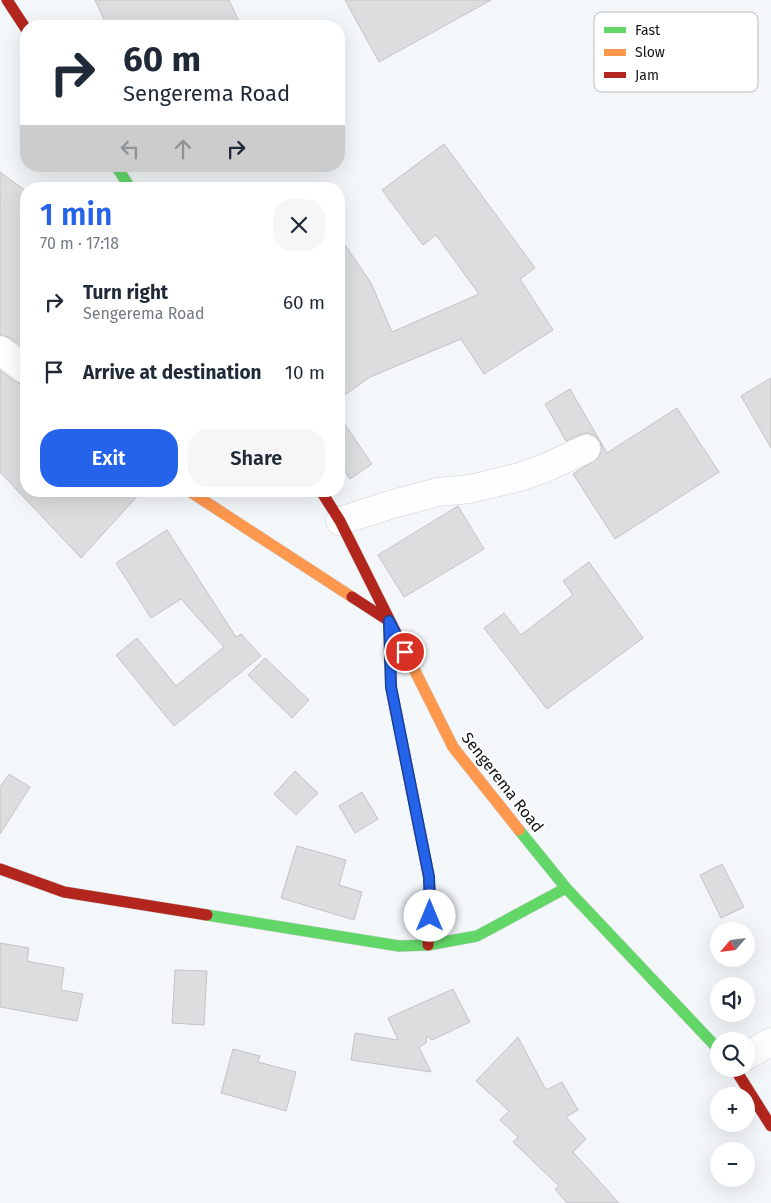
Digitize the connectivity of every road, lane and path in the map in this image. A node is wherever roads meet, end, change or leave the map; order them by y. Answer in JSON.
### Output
{"nodes":[{"id":1,"x":7,"y":0,"type":"edge"},
{"id":2,"x":20,"y":20,"type":"edge"},
{"id":3,"x":0,"y":350,"type":"edge"},
{"id":4,"x":20,"y":365,"type":"edge"},
{"id":5,"x":586,"y":449,"type":"dead end"},
{"id":6,"x":198,"y":497,"type":"edge"},
{"id":7,"x":325,"y":497,"type":"edge"},
{"id":8,"x":340,"y":521,"type":"junction"},
{"id":9,"x":389,"y":621,"type":"junction"},
{"id":10,"x":0,"y":869,"type":"edge"},
{"id":11,"x":566,"y":888,"type":"junction"},
{"id":12,"x":428,"y":945,"type":"junction"},
{"id":13,"x":710,"y":1040,"type":"edge"},
{"id":14,"x":771,"y":1042,"type":"edge"},
{"id":15,"x":755,"y":1051,"type":"edge"},
{"id":16,"x":740,"y":1077,"type":"edge"},
{"id":17,"x":771,"y":1126,"type":"edge"}],
"edges":[{"from":1,"to":2,"type":"street"},
{"from":3,"to":4,"type":"street"},
{"from":5,"to":8,"type":"street"},
{"from":6,"to":9,"type":"street"},
{"from":7,"to":8,"type":"street","name":"Sengerema Road"},
{"from":8,"to":9,"type":"street","name":"Sengerema Road"},
{"from":9,"to":11,"type":"street","name":"Sengerema Road"},
{"from":9,"to":12,"type":"street"},
{"from":10,"to":12,"type":"street"},
{"from":11,"to":12,"type":"street"},
{"from":11,"to":13,"type":"street","name":"Sengerema Road"},
{"from":14,"to":15,"type":"street"},
{"from":16,"to":17,"type":"street"}]}
